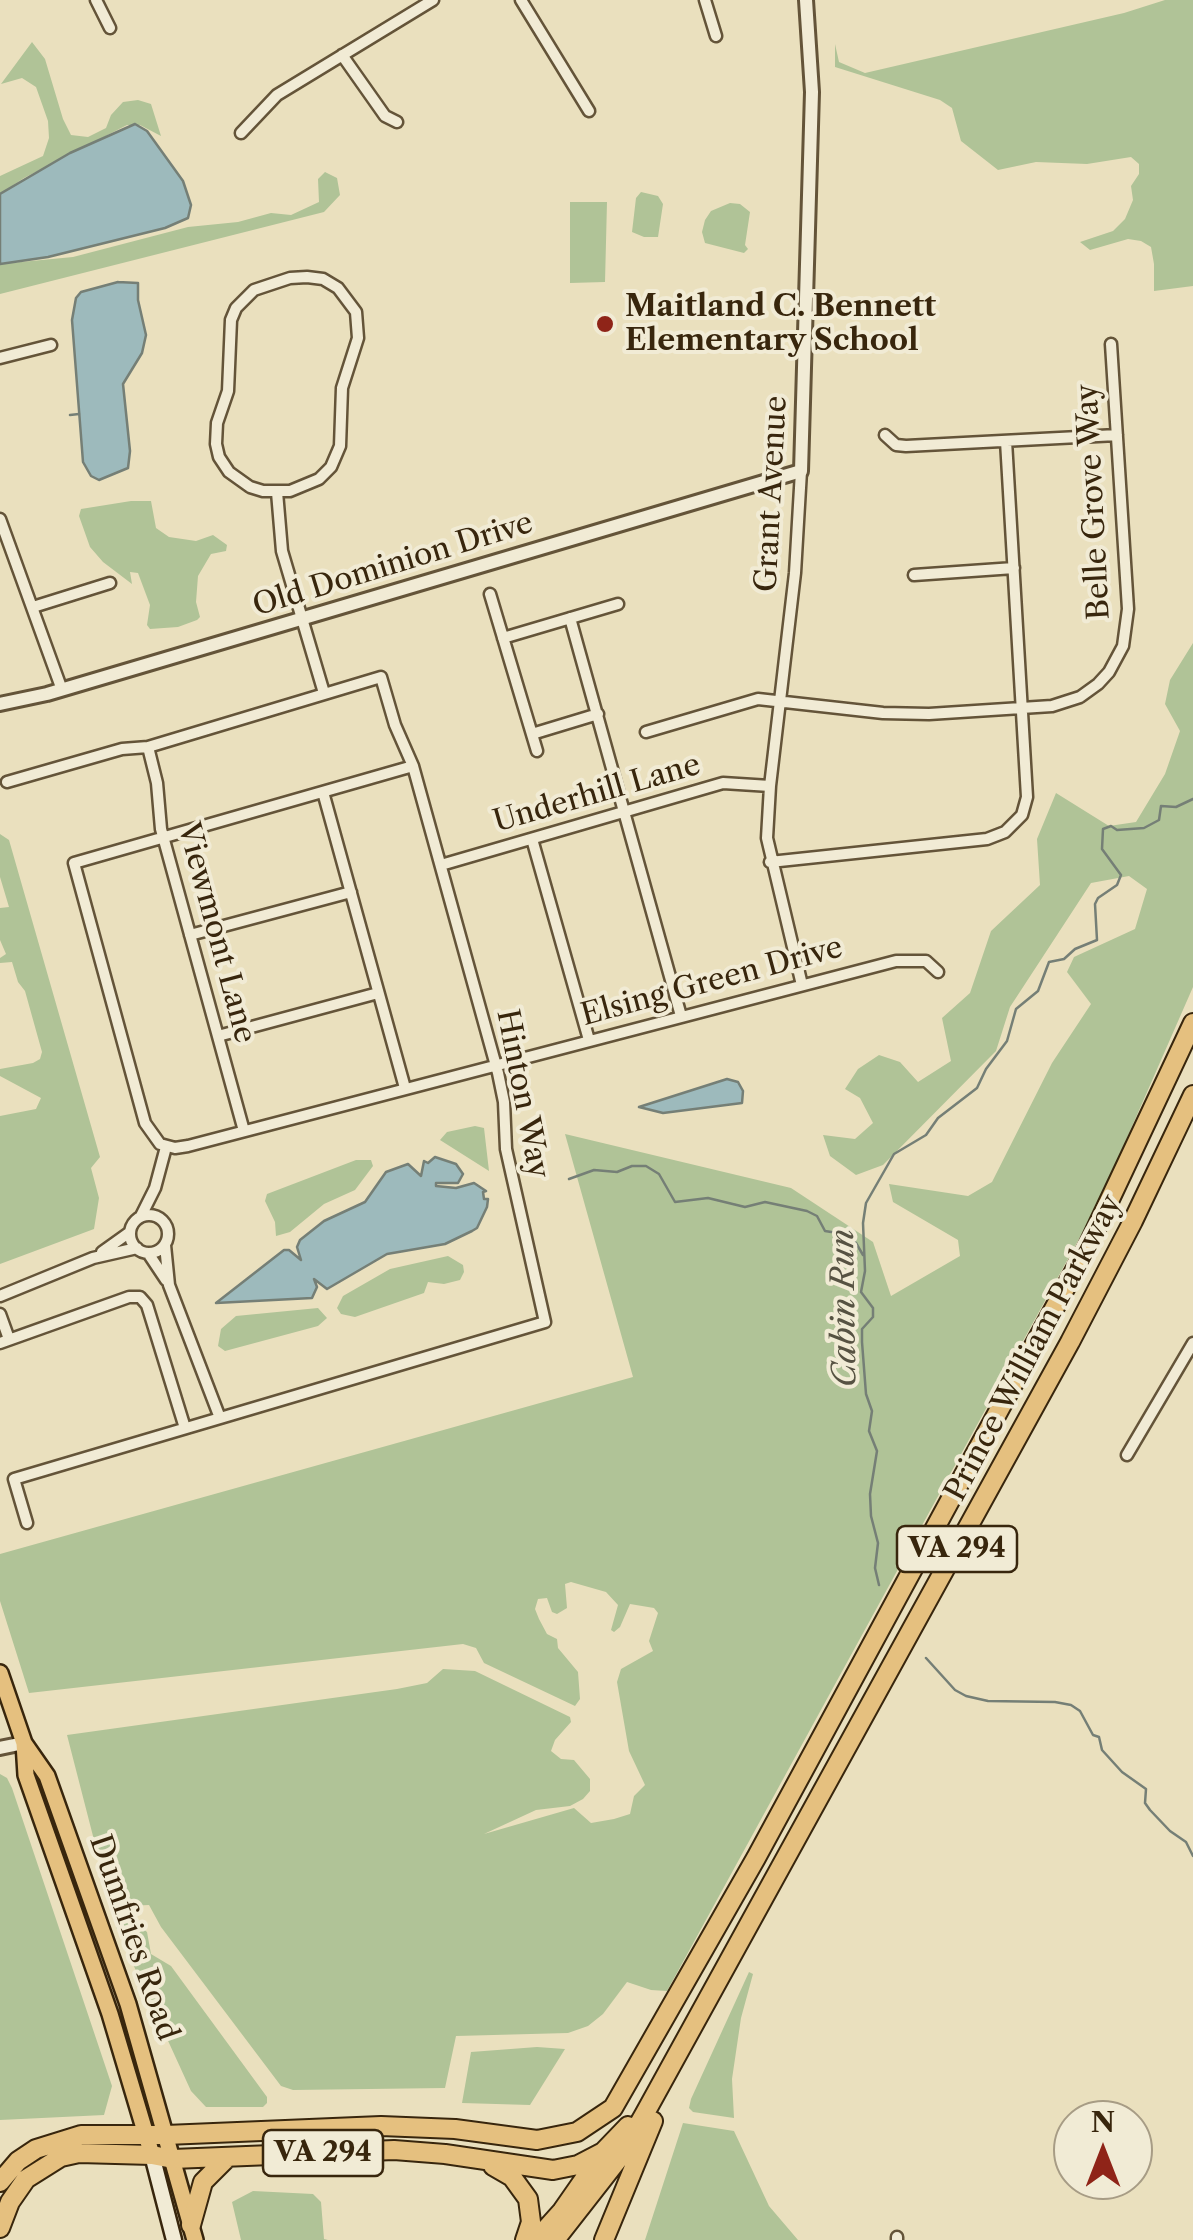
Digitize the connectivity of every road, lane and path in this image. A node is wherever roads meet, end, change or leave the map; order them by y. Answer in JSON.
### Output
{"nodes":[{"id":1,"x":96,"y":0,"type":"edge"},
{"id":2,"x":433,"y":0,"type":"edge"},
{"id":3,"x":520,"y":0,"type":"edge"},
{"id":4,"x":705,"y":0,"type":"edge"},
{"id":5,"x":806,"y":0,"type":"edge"},
{"id":6,"x":110,"y":28,"type":"dead end"},
{"id":7,"x":716,"y":36,"type":"dead end"},
{"id":8,"x":342,"y":56,"type":"junction"},
{"id":9,"x":589,"y":111,"type":"dead end"},
{"id":10,"x":396,"y":122,"type":"dead end"},
{"id":11,"x":241,"y":133,"type":"dead end"},
{"id":12,"x":1111,"y":344,"type":"dead end"},
{"id":13,"x":51,"y":345,"type":"dead end"},
{"id":14,"x":0,"y":358,"type":"edge"},
{"id":15,"x":884,"y":435,"type":"dead end"},
{"id":16,"x":1117,"y":435,"type":"junction"},
{"id":17,"x":1006,"y":441,"type":"junction"},
{"id":18,"x":800,"y":471,"type":"junction"},
{"id":19,"x":278,"y":492,"type":"junction"},
{"id":20,"x":0,"y":518,"type":"edge"},
{"id":21,"x":1014,"y":568,"type":"junction"},
{"id":22,"x":914,"y":575,"type":"dead end"},
{"id":23,"x":110,"y":583,"type":"dead end"},
{"id":24,"x":490,"y":594,"type":"dead end"},
{"id":25,"x":618,"y":604,"type":"dead end"},
{"id":26,"x":33,"y":606,"type":"junction"},
{"id":27,"x":303,"y":618,"type":"junction"},
{"id":28,"x":570,"y":618,"type":"junction"},
{"id":29,"x":504,"y":638,"type":"junction"},
{"id":30,"x":62,"y":690,"type":"junction"},
{"id":31,"x":324,"y":693,"type":"junction"},
{"id":32,"x":779,"y":700,"type":"junction"},
{"id":33,"x":0,"y":704,"type":"edge"},
{"id":34,"x":1022,"y":708,"type":"junction"},
{"id":35,"x":598,"y":714,"type":"junction"},
{"id":36,"x":646,"y":732,"type":"dead end"},
{"id":37,"x":532,"y":734,"type":"junction"},
{"id":38,"x":148,"y":747,"type":"junction"},
{"id":39,"x":537,"y":751,"type":"dead end"},
{"id":40,"x":413,"y":766,"type":"junction"},
{"id":41,"x":7,"y":782,"type":"dead end"},
{"id":42,"x":770,"y":786,"type":"junction"},
{"id":43,"x":323,"y":792,"type":"junction"},
{"id":44,"x":626,"y":812,"type":"junction"},
{"id":45,"x":164,"y":838,"type":"junction"},
{"id":46,"x":532,"y":838,"type":"junction"},
{"id":47,"x":770,"y":862,"type":"junction"},
{"id":48,"x":440,"y":866,"type":"junction"},
{"id":49,"x":350,"y":892,"type":"junction"},
{"id":50,"x":190,"y":935,"type":"junction"},
{"id":51,"x":938,"y":972,"type":"dead end"},
{"id":52,"x":802,"y":985,"type":"junction"},
{"id":53,"x":378,"y":993,"type":"junction"},
{"id":54,"x":680,"y":1016,"type":"junction"},
{"id":55,"x":1193,"y":1023,"type":"edge"},
{"id":56,"x":218,"y":1036,"type":"junction"},
{"id":57,"x":589,"y":1040,"type":"junction"},
{"id":58,"x":1188,"y":1048,"type":"edge"},
{"id":59,"x":496,"y":1064,"type":"junction"},
{"id":60,"x":405,"y":1088,"type":"junction"},
{"id":61,"x":1193,"y":1096,"type":"edge"},
{"id":62,"x":244,"y":1131,"type":"junction"},
{"id":63,"x":166,"y":1147,"type":"junction"},
{"id":64,"x":155,"y":1188,"type":"junction"},
{"id":65,"x":141,"y":1217,"type":"junction"},
{"id":66,"x":160,"y":1218,"type":"junction"},
{"id":67,"x":130,"y":1232,"type":"junction"},
{"id":68,"x":165,"y":1245,"type":"junction"},
{"id":69,"x":143,"y":1250,"type":"junction"},
{"id":70,"x":93,"y":1258,"type":"junction"},
{"id":71,"x":169,"y":1285,"type":"junction"},
{"id":72,"x":0,"y":1296,"type":"edge"},
{"id":73,"x":0,"y":1314,"type":"edge"},
{"id":74,"x":5,"y":1341,"type":"edge"},
{"id":75,"x":1193,"y":1343,"type":"edge"},
{"id":76,"x":220,"y":1418,"type":"junction"},
{"id":77,"x":185,"y":1428,"type":"junction"},
{"id":78,"x":1127,"y":1455,"type":"dead end"},
{"id":79,"x":27,"y":1523,"type":"dead end"},
{"id":80,"x":0,"y":1673,"type":"edge"},
{"id":81,"x":24,"y":1743,"type":"junction"},
{"id":82,"x":0,"y":1748,"type":"edge"},
{"id":83,"x":719,"y":1924,"type":"junction"},
{"id":84,"x":708,"y":1997,"type":"junction"},
{"id":85,"x":683,"y":2042,"type":"junction"},
{"id":86,"x":146,"y":2134,"type":"junction"},
{"id":87,"x":166,"y":2135,"type":"junction"},
{"id":88,"x":603,"y":2152,"type":"junction"},
{"id":89,"x":152,"y":2155,"type":"junction"},
{"id":90,"x":228,"y":2158,"type":"junction"},
{"id":91,"x":173,"y":2159,"type":"junction"},
{"id":92,"x":474,"y":2159,"type":"junction"},
{"id":93,"x":0,"y":2182,"type":"edge"},
{"id":94,"x":0,"y":2228,"type":"edge"},
{"id":95,"x":193,"y":2233,"type":"edge"},
{"id":96,"x":174,"y":2240,"type":"edge"},
{"id":97,"x":525,"y":2240,"type":"edge"},
{"id":98,"x":536,"y":2240,"type":"edge"},
{"id":99,"x":555,"y":2240,"type":"edge"},
{"id":100,"x":604,"y":2240,"type":"edge"}],
"edges":[{"from":1,"to":6,"type":"street"},
{"from":2,"to":8,"type":"street"},
{"from":3,"to":9,"type":"street"},
{"from":4,"to":7,"type":"street"},
{"from":5,"to":18,"type":"street","name":"Grant Avenue"},
{"from":8,"to":10,"type":"street"},
{"from":8,"to":11,"type":"street"},
{"from":12,"to":16,"type":"street","name":"Belle Grove Way"},
{"from":13,"to":14,"type":"street"},
{"from":15,"to":17,"type":"street"},
{"from":16,"to":17,"type":"street"},
{"from":16,"to":34,"type":"street","name":"Belle Grove Way"},
{"from":17,"to":21,"type":"street"},
{"from":18,"to":27,"type":"street","name":"Old Dominion Drive"},
{"from":18,"to":32,"type":"street","name":"Grant Avenue"},
{"from":19,"to":19,"type":"street"},
{"from":19,"to":27,"type":"street"},
{"from":20,"to":26,"type":"street"},
{"from":21,"to":22,"type":"street"},
{"from":21,"to":34,"type":"street"},
{"from":23,"to":26,"type":"street"},
{"from":24,"to":29,"type":"street"},
{"from":25,"to":28,"type":"street"},
{"from":26,"to":30,"type":"street"},
{"from":27,"to":30,"type":"street","name":"Old Dominion Drive"},
{"from":27,"to":31,"type":"street"},
{"from":28,"to":29,"type":"street"},
{"from":28,"to":35,"type":"street"},
{"from":29,"to":37,"type":"street"},
{"from":30,"to":33,"type":"street","name":"Old Dominion Drive"},
{"from":31,"to":38,"type":"street","name":"Hinton Way"},
{"from":31,"to":40,"type":"street","name":"Hinton Way"},
{"from":32,"to":34,"type":"street","name":"Belle Grove Way"},
{"from":32,"to":36,"type":"street","name":"Belle Grove Way"},
{"from":32,"to":42,"type":"street","name":"Grant Avenue"},
{"from":34,"to":47,"type":"street"},
{"from":35,"to":37,"type":"street"},
{"from":35,"to":44,"type":"street"},
{"from":37,"to":39,"type":"street"},
{"from":38,"to":41,"type":"street","name":"Hinton Way"},
{"from":38,"to":45,"type":"street","name":"Viewmont Lane"},
{"from":40,"to":43,"type":"street"},
{"from":40,"to":48,"type":"street","name":"Hinton Way"},
{"from":42,"to":44,"type":"street","name":"Underhill Lane"},
{"from":42,"to":47,"type":"street","name":"Grant Avenue"},
{"from":43,"to":45,"type":"street"},
{"from":43,"to":49,"type":"street"},
{"from":44,"to":46,"type":"street","name":"Underhill Lane"},
{"from":44,"to":54,"type":"street"},
{"from":45,"to":50,"type":"street","name":"Viewmont Lane"},
{"from":45,"to":63,"type":"street"},
{"from":46,"to":48,"type":"street","name":"Underhill Lane"},
{"from":46,"to":57,"type":"street"},
{"from":47,"to":52,"type":"street","name":"Grant Avenue"},
{"from":48,"to":59,"type":"street","name":"Hinton Way"},
{"from":49,"to":50,"type":"street"},
{"from":49,"to":53,"type":"street"},
{"from":50,"to":56,"type":"street","name":"Viewmont Lane"},
{"from":51,"to":52,"type":"street","name":"Elsing Green Drive"},
{"from":52,"to":54,"type":"street","name":"Elsing Green Drive"},
{"from":53,"to":56,"type":"street"},
{"from":53,"to":60,"type":"street"},
{"from":54,"to":57,"type":"street","name":"Elsing Green Drive"},
{"from":55,"to":58,"type":"highway","name":"Prince William Parkway","number":"VA 294"},
{"from":56,"to":62,"type":"street","name":"Viewmont Lane"},
{"from":57,"to":59,"type":"street","name":"Elsing Green Drive"},
{"from":58,"to":83,"type":"highway","name":"Prince William Parkway","number":"VA 294"},
{"from":59,"to":60,"type":"street","name":"Elsing Green Drive"},
{"from":59,"to":76,"type":"street","name":"Hinton Way"},
{"from":60,"to":62,"type":"street","name":"Elsing Green Drive"},
{"from":61,"to":84,"type":"highway","name":"Prince William Parkway","number":"VA 294"},
{"from":62,"to":63,"type":"street","name":"Elsing Green Drive"},
{"from":63,"to":64,"type":"street"},
{"from":64,"to":65,"type":"street"},
{"from":64,"to":66,"type":"street"},
{"from":65,"to":66,"type":"street"},
{"from":65,"to":67,"type":"street"},
{"from":66,"to":68,"type":"street"},
{"from":67,"to":69,"type":"street"},
{"from":67,"to":70,"type":"street"},
{"from":68,"to":69,"type":"street"},
{"from":68,"to":71,"type":"street"},
{"from":69,"to":70,"type":"street"},
{"from":69,"to":71,"type":"street"},
{"from":70,"to":72,"type":"street"},
{"from":71,"to":76,"type":"street"},
{"from":73,"to":74,"type":"street"},
{"from":74,"to":77,"type":"street"},
{"from":75,"to":78,"type":"street"},
{"from":76,"to":77,"type":"street","name":"Hinton Way"},
{"from":77,"to":79,"type":"street","name":"Hinton Way"},
{"from":80,"to":81,"type":"main road","name":"Dumfries Road"},
{"from":81,"to":82,"type":"street"},
{"from":81,"to":86,"type":"main road","name":"Dumfries Road"},
{"from":81,"to":87,"type":"main road","name":"Dumfries Road"},
{"from":83,"to":87,"type":"highway","number":"VA 294"},
{"from":83,"to":88,"type":"highway"},
{"from":84,"to":85,"type":"highway","name":"Prince William Parkway","number":"VA 294"},
{"from":84,"to":100,"type":"highway"},
{"from":85,"to":88,"type":"highway","number":"VA 294"},
{"from":85,"to":99,"type":"highway","number":"VA 294"},
{"from":86,"to":87,"type":"highway","number":"VA 294"},
{"from":86,"to":89,"type":"main road","name":"Dumfries Road"},
{"from":86,"to":93,"type":"highway"},
{"from":87,"to":91,"type":"main road","name":"Dumfries Road"},
{"from":88,"to":92,"type":"highway","number":"VA 294"},
{"from":88,"to":98,"type":"highway"},
{"from":89,"to":91,"type":"highway","number":"VA 294"},
{"from":89,"to":94,"type":"highway"},
{"from":89,"to":96,"type":"main road"},
{"from":90,"to":91,"type":"highway","number":"VA 294"},
{"from":90,"to":92,"type":"highway","number":"VA 294"},
{"from":90,"to":95,"type":"highway"},
{"from":91,"to":95,"type":"main road","name":"Dumfries Road"},
{"from":92,"to":97,"type":"highway"}]}
